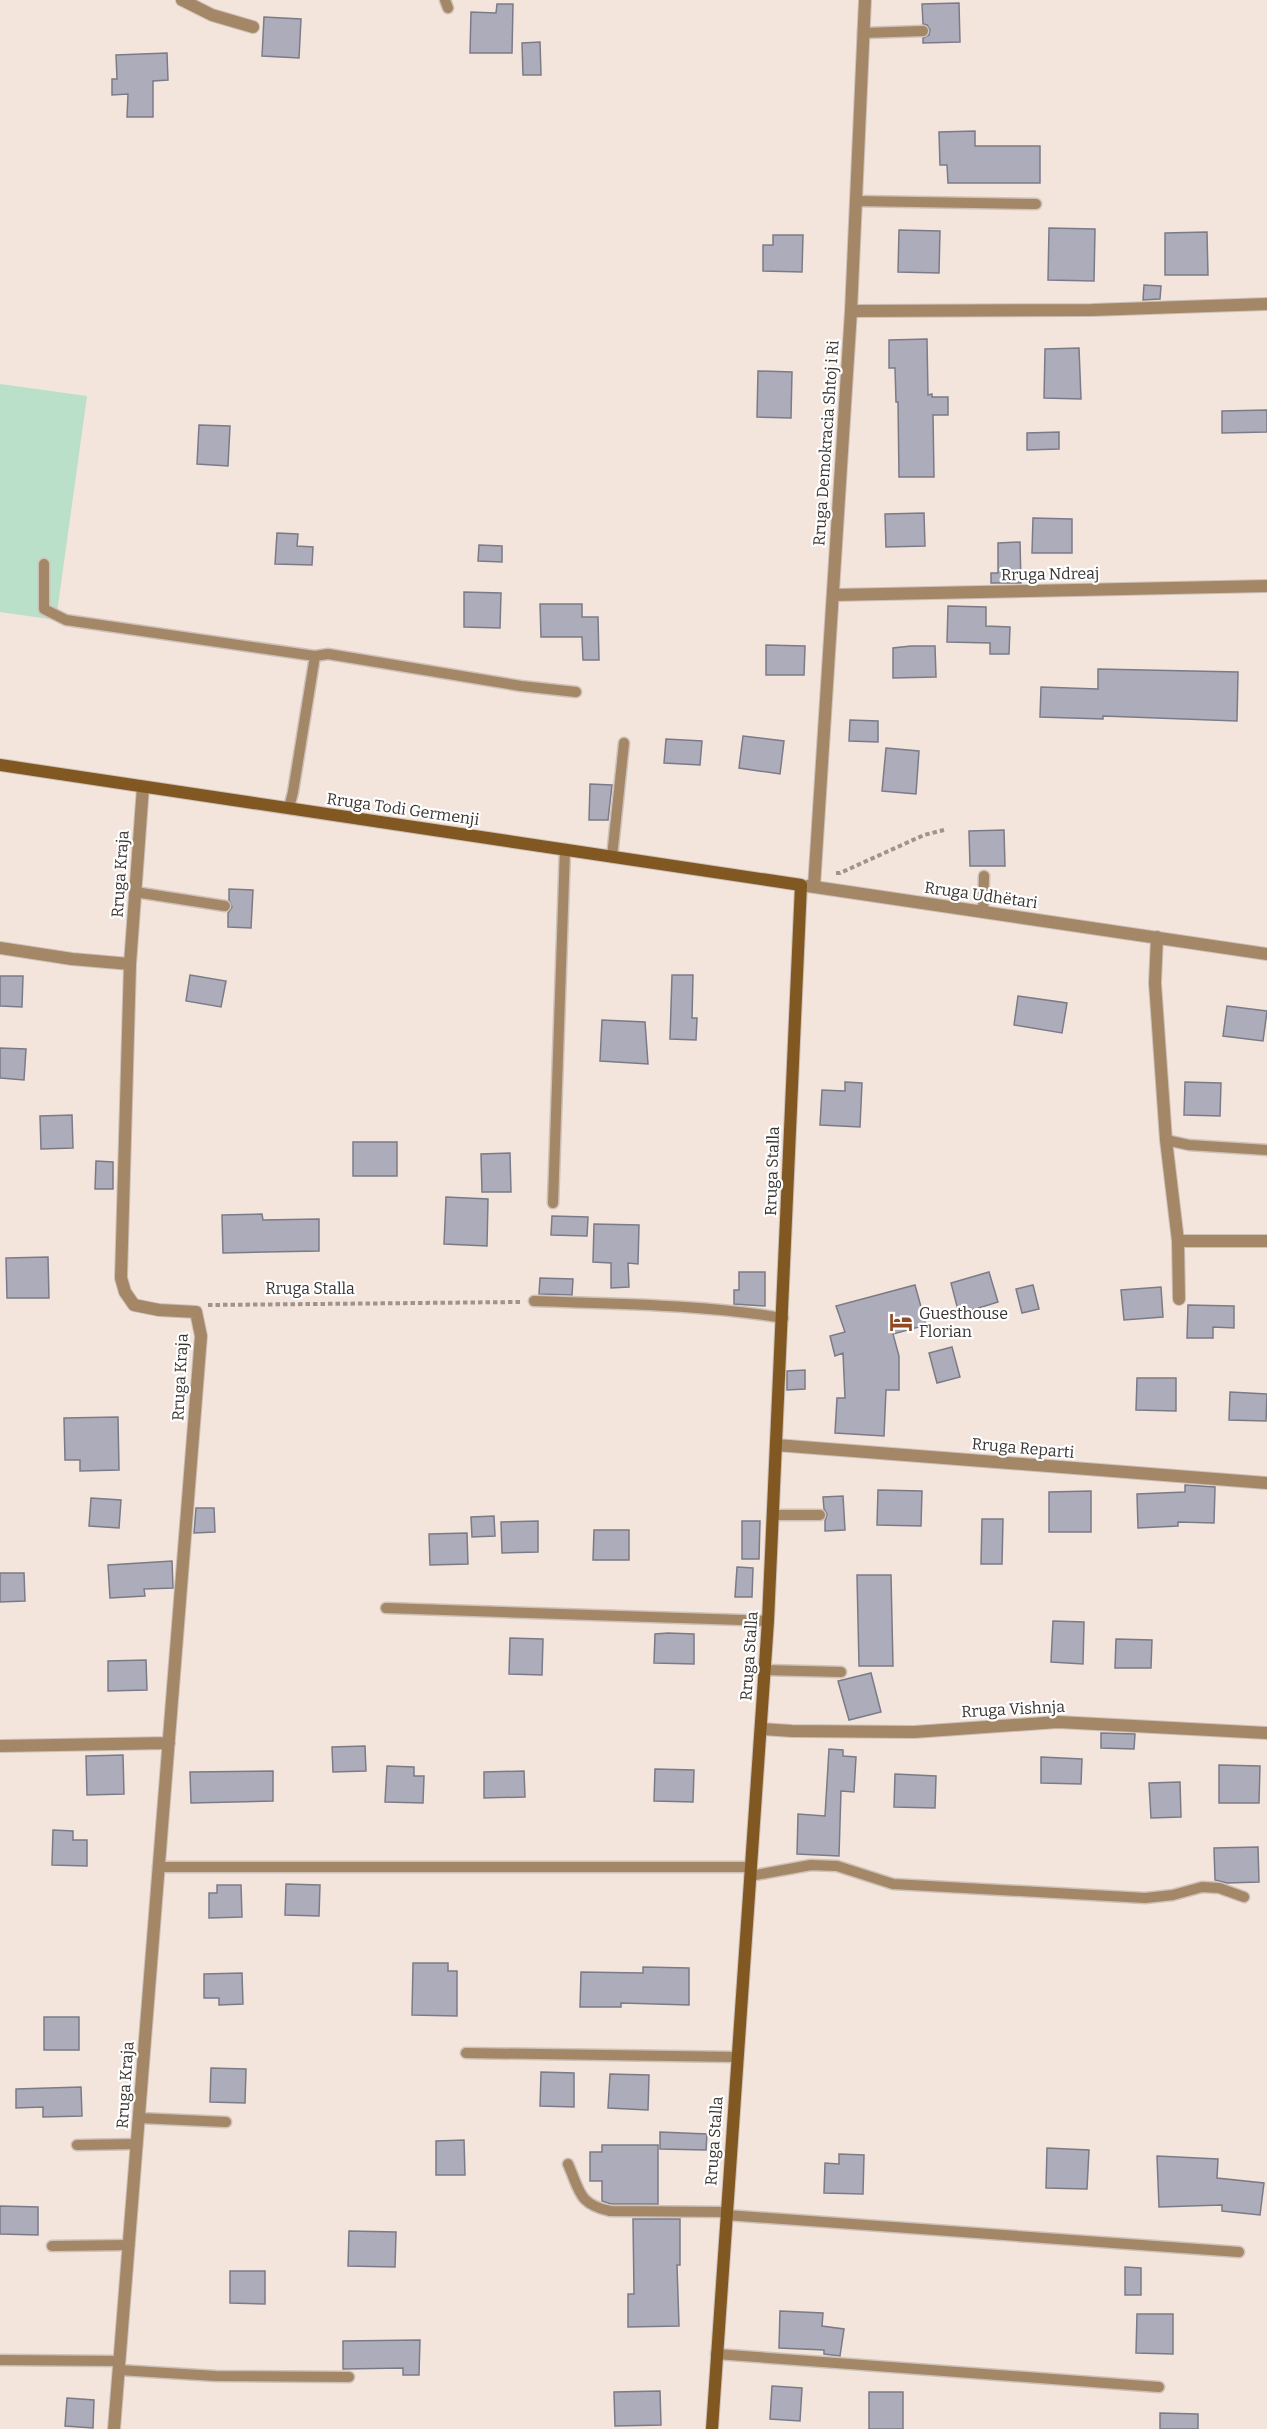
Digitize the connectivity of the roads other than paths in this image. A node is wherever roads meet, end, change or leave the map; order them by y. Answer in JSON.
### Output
{"nodes":[{"id":1,"x":182,"y":0,"type":"edge"},
{"id":2,"x":865,"y":0,"type":"edge"},
{"id":3,"x":253,"y":27,"type":"dead end"},
{"id":4,"x":923,"y":31,"type":"dead end"},
{"id":5,"x":863,"y":33,"type":"junction"},
{"id":6,"x":856,"y":201,"type":"junction"},
{"id":7,"x":1036,"y":204,"type":"dead end"},
{"id":8,"x":1267,"y":304,"type":"edge"},
{"id":9,"x":851,"y":312,"type":"junction"},
{"id":10,"x":44,"y":564,"type":"dead end"},
{"id":11,"x":1267,"y":586,"type":"edge"},
{"id":12,"x":833,"y":595,"type":"junction"},
{"id":13,"x":315,"y":656,"type":"junction"},
{"id":14,"x":576,"y":692,"type":"dead end"},
{"id":15,"x":624,"y":743,"type":"dead end"},
{"id":16,"x":0,"y":765,"type":"edge"},
{"id":17,"x":143,"y":787,"type":"junction"},
{"id":18,"x":289,"y":808,"type":"junction"},
{"id":19,"x":565,"y":849,"type":"junction"},
{"id":20,"x":612,"y":857,"type":"junction"},
{"id":21,"x":984,"y":876,"type":"dead end"},
{"id":22,"x":801,"y":885,"type":"junction"},
{"id":23,"x":814,"y":887,"type":"junction"},
{"id":24,"x":135,"y":892,"type":"junction"},
{"id":25,"x":225,"y":906,"type":"dead end"},
{"id":26,"x":983,"y":912,"type":"junction"},
{"id":27,"x":1157,"y":937,"type":"junction"},
{"id":28,"x":0,"y":948,"type":"edge"},
{"id":29,"x":1267,"y":954,"type":"edge"},
{"id":30,"x":130,"y":964,"type":"junction"},
{"id":31,"x":1166,"y":1140,"type":"junction"},
{"id":32,"x":1267,"y":1150,"type":"edge"},
{"id":33,"x":553,"y":1203,"type":"dead end"},
{"id":34,"x":1178,"y":1241,"type":"junction"},
{"id":35,"x":1267,"y":1241,"type":"edge"},
{"id":36,"x":1179,"y":1299,"type":"dead end"},
{"id":37,"x":534,"y":1301,"type":"road end"},
{"id":38,"x":783,"y":1318,"type":"junction"},
{"id":39,"x":776,"y":1445,"type":"junction"},
{"id":40,"x":1267,"y":1483,"type":"edge"},
{"id":41,"x":773,"y":1515,"type":"junction"},
{"id":42,"x":820,"y":1515,"type":"dead end"},
{"id":43,"x":386,"y":1608,"type":"dead end"},
{"id":44,"x":768,"y":1621,"type":"junction"},
{"id":45,"x":765,"y":1670,"type":"junction"},
{"id":46,"x":841,"y":1672,"type":"dead end"},
{"id":47,"x":760,"y":1729,"type":"junction"},
{"id":48,"x":1267,"y":1733,"type":"edge"},
{"id":49,"x":169,"y":1743,"type":"junction"},
{"id":50,"x":0,"y":1746,"type":"edge"},
{"id":51,"x":159,"y":1867,"type":"junction"},
{"id":52,"x":750,"y":1871,"type":"junction"},
{"id":53,"x":1244,"y":1897,"type":"dead end"},
{"id":54,"x":466,"y":2053,"type":"dead end"},
{"id":55,"x":737,"y":2057,"type":"junction"},
{"id":56,"x":139,"y":2118,"type":"junction"},
{"id":57,"x":226,"y":2122,"type":"dead end"},
{"id":58,"x":137,"y":2144,"type":"junction"},
{"id":59,"x":77,"y":2145,"type":"dead end"},
{"id":60,"x":568,"y":2164,"type":"dead end"},
{"id":61,"x":726,"y":2213,"type":"junction"},
{"id":62,"x":129,"y":2245,"type":"junction"},
{"id":63,"x":52,"y":2246,"type":"dead end"},
{"id":64,"x":1239,"y":2252,"type":"dead end"},
{"id":65,"x":717,"y":2354,"type":"junction"},
{"id":66,"x":0,"y":2360,"type":"edge"},
{"id":67,"x":119,"y":2365,"type":"junction"},
{"id":68,"x":350,"y":2378,"type":"dead end"},
{"id":69,"x":1158,"y":2387,"type":"dead end"},
{"id":70,"x":114,"y":2429,"type":"edge"},
{"id":71,"x":712,"y":2429,"type":"edge"}],
"edges":[{"from":1,"to":3,"type":"street"},
{"from":2,"to":5,"type":"street","name":"Rruga Demokracia Shtoj i Ri"},
{"from":4,"to":5,"type":"lane"},
{"from":5,"to":6,"type":"street","name":"Rruga Demokracia Shtoj i Ri"},
{"from":6,"to":7,"type":"lane"},
{"from":6,"to":9,"type":"street","name":"Rruga Demokracia Shtoj i Ri"},
{"from":8,"to":9,"type":"street"},
{"from":9,"to":12,"type":"street","name":"Rruga Demokracia Shtoj i Ri"},
{"from":10,"to":13,"type":"lane"},
{"from":11,"to":12,"type":"street","name":"Rruga Ndreaj"},
{"from":12,"to":23,"type":"street","name":"Rruga Demokracia Shtoj i Ri"},
{"from":13,"to":14,"type":"lane"},
{"from":13,"to":18,"type":"lane"},
{"from":15,"to":20,"type":"lane"},
{"from":16,"to":17,"type":"street","name":"Rruga Todi Germenji"},
{"from":17,"to":18,"type":"street","name":"Rruga Todi Germenji"},
{"from":17,"to":24,"type":"street","name":"Rruga Kraja"},
{"from":18,"to":19,"type":"street","name":"Rruga Todi Germenji"},
{"from":19,"to":20,"type":"street","name":"Rruga Todi Germenji"},
{"from":19,"to":33,"type":"lane"},
{"from":20,"to":22,"type":"street","name":"Rruga Todi Germenji"},
{"from":21,"to":26,"type":"lane"},
{"from":22,"to":23,"type":"street","name":"Rruga Udhëtari"},
{"from":22,"to":38,"type":"street","name":"Rruga Stalla"},
{"from":23,"to":26,"type":"street","name":"Rruga Udhëtari"},
{"from":24,"to":25,"type":"lane"},
{"from":24,"to":30,"type":"street","name":"Rruga Kraja"},
{"from":26,"to":27,"type":"street","name":"Rruga Udhëtari"},
{"from":27,"to":29,"type":"street","name":"Rruga Udhëtari"},
{"from":27,"to":31,"type":"street"},
{"from":28,"to":30,"type":"street"},
{"from":30,"to":49,"type":"street","name":"Rruga Kraja"},
{"from":31,"to":32,"type":"lane"},
{"from":31,"to":34,"type":"street"},
{"from":34,"to":35,"type":"street"},
{"from":34,"to":36,"type":"street"},
{"from":37,"to":38,"type":"lane"},
{"from":38,"to":39,"type":"street","name":"Rruga Stalla"},
{"from":39,"to":40,"type":"street","name":"Rruga Reparti"},
{"from":39,"to":41,"type":"street","name":"Rruga Stalla"},
{"from":41,"to":42,"type":"lane"},
{"from":41,"to":44,"type":"street","name":"Rruga Stalla"},
{"from":43,"to":44,"type":"lane"},
{"from":44,"to":45,"type":"street","name":"Rruga Stalla"},
{"from":45,"to":46,"type":"lane"},
{"from":45,"to":47,"type":"street","name":"Rruga Stalla"},
{"from":47,"to":48,"type":"street","name":"Rruga Vishnja"},
{"from":47,"to":52,"type":"street","name":"Rruga Stalla"},
{"from":49,"to":50,"type":"street"},
{"from":49,"to":51,"type":"street","name":"Rruga Kraja"},
{"from":51,"to":52,"type":"lane"},
{"from":51,"to":56,"type":"street","name":"Rruga Kraja"},
{"from":52,"to":53,"type":"lane"},
{"from":52,"to":55,"type":"street","name":"Rruga Stalla"},
{"from":54,"to":55,"type":"lane"},
{"from":55,"to":61,"type":"street","name":"Rruga Stalla"},
{"from":56,"to":57,"type":"lane"},
{"from":56,"to":58,"type":"street","name":"Rruga Kraja"},
{"from":58,"to":59,"type":"lane"},
{"from":58,"to":62,"type":"street","name":"Rruga Kraja"},
{"from":60,"to":61,"type":"lane"},
{"from":61,"to":64,"type":"lane"},
{"from":61,"to":65,"type":"street","name":"Rruga Stalla"},
{"from":62,"to":63,"type":"lane"},
{"from":62,"to":67,"type":"street","name":"Rruga Kraja"},
{"from":65,"to":69,"type":"lane"},
{"from":65,"to":71,"type":"street","name":"Rruga Stalla"},
{"from":66,"to":67,"type":"lane"},
{"from":67,"to":68,"type":"lane"},
{"from":67,"to":70,"type":"street","name":"Rruga Kraja"}]}
